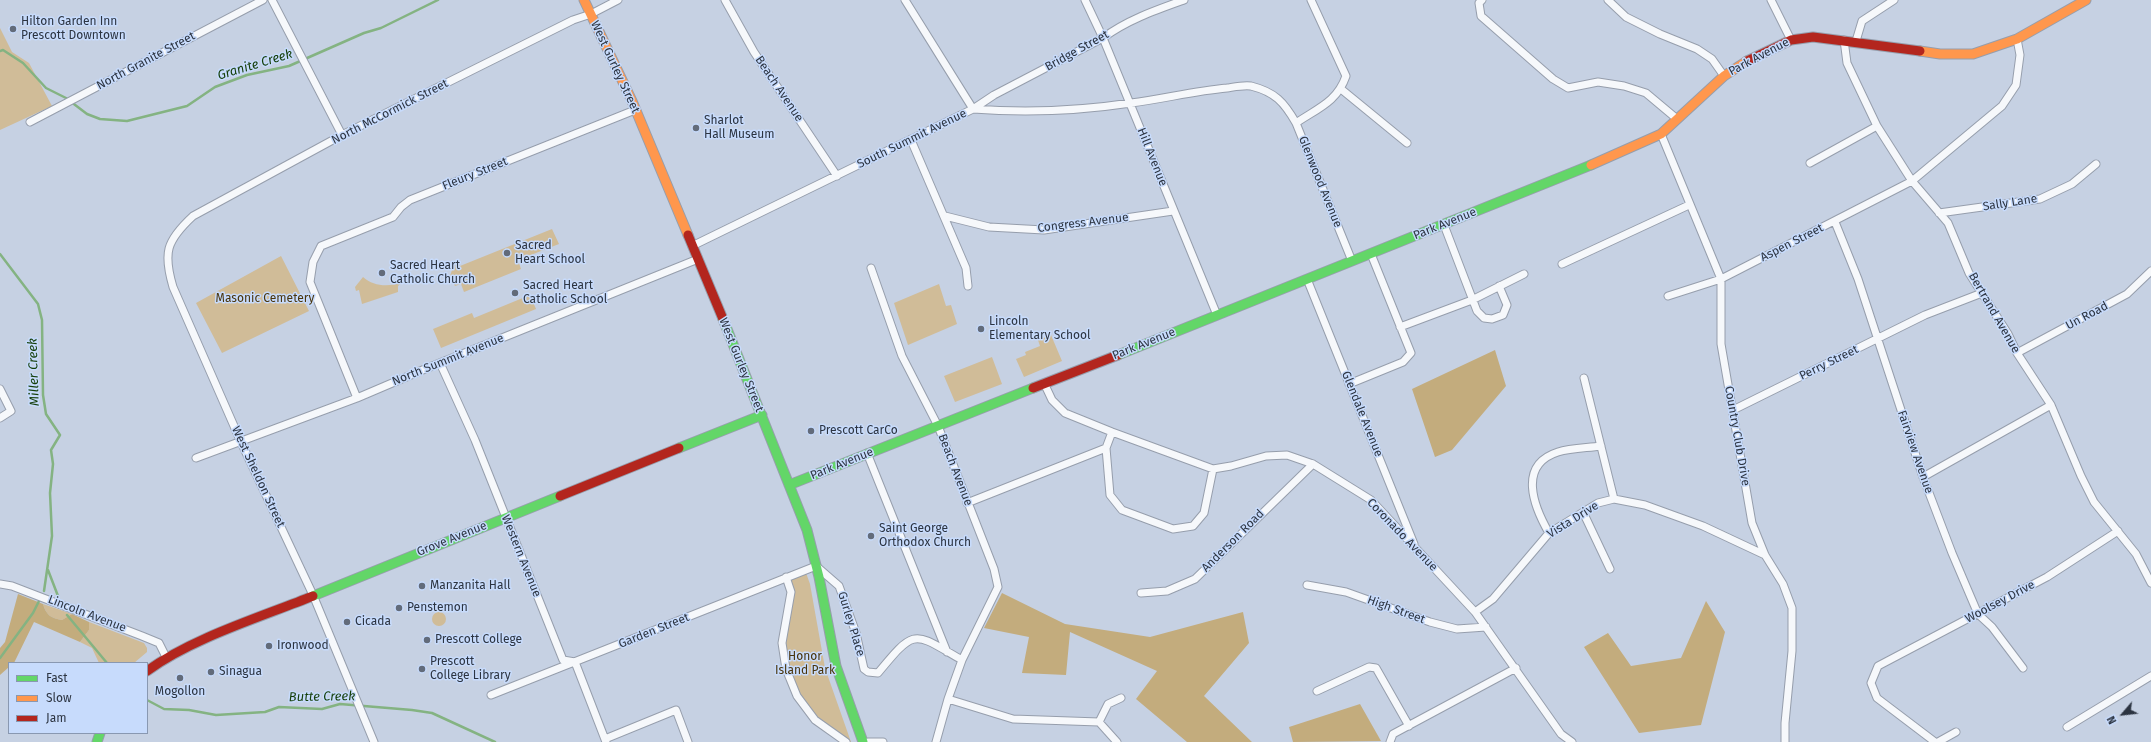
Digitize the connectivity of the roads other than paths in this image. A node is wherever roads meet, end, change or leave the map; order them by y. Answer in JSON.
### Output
{"nodes":[{"id":1,"x":263,"y":0,"type":"edge"},
{"id":2,"x":272,"y":0,"type":"edge"},
{"id":3,"x":584,"y":0,"type":"edge"},
{"id":4,"x":618,"y":0,"type":"edge"},
{"id":5,"x":725,"y":0,"type":"edge"},
{"id":6,"x":905,"y":0,"type":"edge"},
{"id":7,"x":1085,"y":0,"type":"edge"},
{"id":8,"x":1184,"y":0,"type":"edge"},
{"id":9,"x":1482,"y":0,"type":"edge"},
{"id":10,"x":1608,"y":0,"type":"edge"},
{"id":11,"x":1894,"y":0,"type":"edge"},
{"id":12,"x":2086,"y":0,"type":"edge"},
{"id":13,"x":1314,"y":1,"type":"edge"},
{"id":14,"x":1772,"y":1,"type":"edge"},
{"id":15,"x":591,"y":14,"type":"junction"},
{"id":16,"x":1103,"y":38,"type":"junction"},
{"id":17,"x":2017,"y":39,"type":"junction"},
{"id":18,"x":1791,"y":40,"type":"junction"},
{"id":19,"x":1844,"y":40,"type":"junction"},
{"id":20,"x":1856,"y":41,"type":"junction"},
{"id":21,"x":1724,"y":76,"type":"junction"},
{"id":22,"x":1342,"y":89,"type":"junction"},
{"id":23,"x":1130,"y":104,"type":"junction"},
{"id":24,"x":1285,"y":104,"type":"joint"},
{"id":25,"x":973,"y":109,"type":"junction"},
{"id":26,"x":635,"y":110,"type":"junction"},
{"id":27,"x":1677,"y":119,"type":"junction"},
{"id":28,"x":30,"y":122,"type":"dead end"},
{"id":29,"x":1296,"y":123,"type":"junction"},
{"id":30,"x":1877,"y":126,"type":"junction"},
{"id":31,"x":1661,"y":134,"type":"junction"},
{"id":32,"x":342,"y":135,"type":"junction"},
{"id":33,"x":911,"y":140,"type":"junction"},
{"id":34,"x":1407,"y":143,"type":"dead end"},
{"id":35,"x":1810,"y":163,"type":"dead end"},
{"id":36,"x":2096,"y":164,"type":"dead end"},
{"id":37,"x":837,"y":176,"type":"junction"},
{"id":38,"x":1912,"y":181,"type":"junction"},
{"id":39,"x":1690,"y":205,"type":"junction"},
{"id":40,"x":1173,"y":211,"type":"junction"},
{"id":41,"x":1939,"y":213,"type":"junction"},
{"id":42,"x":193,"y":216,"type":"joint"},
{"id":43,"x":945,"y":216,"type":"junction"},
{"id":44,"x":1835,"y":222,"type":"junction"},
{"id":45,"x":1444,"y":225,"type":"junction"},
{"id":46,"x":692,"y":246,"type":"junction"},
{"id":47,"x":1371,"y":254,"type":"junction"},
{"id":48,"x":698,"y":259,"type":"junction"},
{"id":49,"x":1352,"y":261,"type":"junction"},
{"id":50,"x":1562,"y":264,"type":"dead end"},
{"id":51,"x":871,"y":268,"type":"dead end"},
{"id":52,"x":2151,"y":271,"type":"edge"},
{"id":53,"x":1524,"y":274,"type":"dead end"},
{"id":54,"x":1307,"y":279,"type":"junction"},
{"id":55,"x":1721,"y":279,"type":"junction"},
{"id":56,"x":968,"y":286,"type":"dead end"},
{"id":57,"x":1499,"y":286,"type":"junction"},
{"id":58,"x":1982,"y":293,"type":"junction"},
{"id":59,"x":1668,"y":296,"type":"dead end"},
{"id":60,"x":1472,"y":300,"type":"junction"},
{"id":61,"x":1217,"y":315,"type":"junction"},
{"id":62,"x":1400,"y":327,"type":"junction"},
{"id":63,"x":1877,"y":340,"type":"junction"},
{"id":64,"x":2017,"y":353,"type":"junction"},
{"id":65,"x":440,"y":363,"type":"junction"},
{"id":66,"x":1584,"y":378,"type":"dead end"},
{"id":67,"x":1044,"y":383,"type":"junction"},
{"id":68,"x":1349,"y":384,"type":"junction"},
{"id":69,"x":0,"y":389,"type":"edge"},
{"id":70,"x":357,"y":398,"type":"junction"},
{"id":71,"x":2051,"y":405,"type":"junction"},
{"id":72,"x":1733,"y":410,"type":"junction"},
{"id":73,"x":762,"y":415,"type":"junction"},
{"id":74,"x":0,"y":418,"type":"edge"},
{"id":75,"x":938,"y":426,"type":"junction"},
{"id":76,"x":1112,"y":432,"type":"junction"},
{"id":77,"x":241,"y":442,"type":"junction"},
{"id":78,"x":1601,"y":446,"type":"junction"},
{"id":79,"x":1106,"y":448,"type":"junction"},
{"id":80,"x":866,"y":454,"type":"junction"},
{"id":81,"x":196,"y":458,"type":"dead end"},
{"id":82,"x":1313,"y":464,"type":"junction"},
{"id":83,"x":1213,"y":469,"type":"junction"},
{"id":84,"x":1923,"y":477,"type":"junction"},
{"id":85,"x":789,"y":485,"type":"junction"},
{"id":86,"x":1614,"y":499,"type":"junction"},
{"id":87,"x":967,"y":503,"type":"junction"},
{"id":88,"x":1583,"y":512,"type":"junction"},
{"id":89,"x":506,"y":517,"type":"junction"},
{"id":90,"x":2118,"y":531,"type":"junction"},
{"id":91,"x":1549,"y":533,"type":"junction"},
{"id":92,"x":1416,"y":549,"type":"junction"},
{"id":93,"x":1765,"y":555,"type":"junction"},
{"id":94,"x":816,"y":566,"type":"junction"},
{"id":95,"x":1610,"y":569,"type":"dead end"},
{"id":96,"x":786,"y":577,"type":"junction"},
{"id":97,"x":2151,"y":583,"type":"edge"},
{"id":98,"x":0,"y":584,"type":"edge"},
{"id":99,"x":1307,"y":585,"type":"dead end"},
{"id":100,"x":1141,"y":593,"type":"dead end"},
{"id":101,"x":313,"y":595,"type":"junction"},
{"id":102,"x":1475,"y":612,"type":"junction"},
{"id":103,"x":1978,"y":614,"type":"junction"},
{"id":104,"x":1486,"y":627,"type":"junction"},
{"id":105,"x":946,"y":652,"type":"junction"},
{"id":106,"x":166,"y":657,"type":"junction"},
{"id":107,"x":962,"y":660,"type":"junction"},
{"id":108,"x":575,"y":662,"type":"junction"},
{"id":109,"x":1516,"y":668,"type":"junction"},
{"id":110,"x":2023,"y":668,"type":"dead end"},
{"id":111,"x":148,"y":670,"type":"edge"},
{"id":112,"x":2151,"y":676,"type":"edge"},
{"id":113,"x":1317,"y":691,"type":"dead end"},
{"id":114,"x":491,"y":695,"type":"dead end"},
{"id":115,"x":1121,"y":698,"type":"dead end"},
{"id":116,"x":948,"y":699,"type":"junction"},
{"id":117,"x":1099,"y":722,"type":"junction"},
{"id":118,"x":1409,"y":726,"type":"junction"},
{"id":119,"x":2067,"y":727,"type":"dead end"},
{"id":120,"x":1956,"y":732,"type":"dead end"},
{"id":121,"x":606,"y":740,"type":"edge"},
{"id":122,"x":374,"y":742,"type":"edge"},
{"id":123,"x":688,"y":742,"type":"edge"},
{"id":124,"x":846,"y":742,"type":"edge"},
{"id":125,"x":863,"y":742,"type":"edge"},
{"id":126,"x":868,"y":742,"type":"edge"},
{"id":127,"x":883,"y":742,"type":"edge"},
{"id":128,"x":936,"y":742,"type":"edge"},
{"id":129,"x":1117,"y":742,"type":"edge"},
{"id":130,"x":1390,"y":742,"type":"edge"},
{"id":131,"x":1572,"y":742,"type":"edge"},
{"id":132,"x":1785,"y":742,"type":"edge"},
{"id":133,"x":1936,"y":742,"type":"edge"}],
"edges":[{"from":1,"to":28,"type":"street","name":"North Granite Street"},
{"from":2,"to":32,"type":"street"},
{"from":3,"to":15,"type":"main road","name":"West Gurley Street"},
{"from":4,"to":15,"type":"street","name":"North McCormick Street"},
{"from":5,"to":37,"type":"street","name":"Beach Avenue"},
{"from":6,"to":25,"type":"street"},
{"from":7,"to":16,"type":"street","name":"Hill Avenue"},
{"from":8,"to":16,"type":"street","name":"Bridge Street"},
{"from":9,"to":27,"type":"street"},
{"from":10,"to":21,"type":"street"},
{"from":11,"to":20,"type":"street"},
{"from":12,"to":17,"type":"main road","name":"Park Avenue"},
{"from":13,"to":22,"type":"street"},
{"from":14,"to":18,"type":"street"},
{"from":15,"to":26,"type":"main road","name":"West Gurley Street"},
{"from":15,"to":32,"type":"street","name":"North McCormick Street"},
{"from":16,"to":23,"type":"street","name":"Hill Avenue"},
{"from":16,"to":25,"type":"street","name":"Bridge Street"},
{"from":17,"to":20,"type":"main road","name":"Park Avenue"},
{"from":17,"to":38,"type":"street","name":"Aspen Street"},
{"from":18,"to":19,"type":"main road","name":"Park Avenue"},
{"from":18,"to":21,"type":"main road","name":"Park Avenue"},
{"from":19,"to":20,"type":"main road","name":"Park Avenue"},
{"from":19,"to":30,"type":"street","name":"Bertrand Avenue"},
{"from":21,"to":27,"type":"main road","name":"Park Avenue"},
{"from":22,"to":29,"type":"street"},
{"from":22,"to":34,"type":"street"},
{"from":23,"to":24,"type":"street","name":"South Summit Avenue"},
{"from":23,"to":25,"type":"street","name":"South Summit Avenue"},
{"from":23,"to":40,"type":"street","name":"Hill Avenue"},
{"from":24,"to":29,"type":"street","name":"Glenwood Avenue"},
{"from":25,"to":33,"type":"street","name":"South Summit Avenue"},
{"from":26,"to":46,"type":"main road","name":"West Gurley Street"},
{"from":26,"to":70,"type":"street","name":"Fleury Street"},
{"from":27,"to":31,"type":"main road","name":"Park Avenue"},
{"from":29,"to":49,"type":"street","name":"Glenwood Avenue"},
{"from":30,"to":35,"type":"street"},
{"from":30,"to":38,"type":"street","name":"Bertrand Avenue"},
{"from":31,"to":39,"type":"street","name":"Country Club Drive"},
{"from":31,"to":45,"type":"main road","name":"Park Avenue"},
{"from":32,"to":42,"type":"street","name":"North McCormick Street"},
{"from":33,"to":37,"type":"street","name":"South Summit Avenue"},
{"from":33,"to":43,"type":"street"},
{"from":36,"to":41,"type":"street","name":"Sally Lane"},
{"from":37,"to":46,"type":"street","name":"South Summit Avenue"},
{"from":38,"to":41,"type":"street","name":"Bertrand Avenue"},
{"from":38,"to":44,"type":"street","name":"Aspen Street"},
{"from":39,"to":50,"type":"street"},
{"from":39,"to":55,"type":"street","name":"Country Club Drive"},
{"from":40,"to":43,"type":"street","name":"Congress Avenue"},
{"from":40,"to":61,"type":"street","name":"Hill Avenue"},
{"from":41,"to":58,"type":"street","name":"Bertrand Avenue"},
{"from":42,"to":77,"type":"street","name":"West Sheldon Street"},
{"from":43,"to":56,"type":"street"},
{"from":44,"to":55,"type":"street","name":"Aspen Street"},
{"from":44,"to":63,"type":"street","name":"Fairview Avenue"},
{"from":45,"to":47,"type":"main road","name":"Park Avenue"},
{"from":45,"to":60,"type":"street"},
{"from":46,"to":48,"type":"main road","name":"West Gurley Street"},
{"from":47,"to":49,"type":"main road","name":"Park Avenue"},
{"from":47,"to":62,"type":"street"},
{"from":48,"to":65,"type":"street","name":"North Summit Avenue"},
{"from":48,"to":73,"type":"main road","name":"West Gurley Street"},
{"from":49,"to":54,"type":"main road","name":"Park Avenue"},
{"from":51,"to":75,"type":"street","name":"Beach Avenue"},
{"from":52,"to":64,"type":"street","name":"Un Road"},
{"from":53,"to":57,"type":"street"},
{"from":54,"to":61,"type":"main road","name":"Park Avenue"},
{"from":54,"to":68,"type":"street","name":"Glendale Avenue"},
{"from":55,"to":59,"type":"street","name":"Aspen Street"},
{"from":55,"to":72,"type":"street","name":"Country Club Drive"},
{"from":57,"to":60,"type":"street"},
{"from":57,"to":60,"type":"street"},
{"from":58,"to":63,"type":"street","name":"Perry Street"},
{"from":58,"to":64,"type":"street","name":"Bertrand Avenue"},
{"from":60,"to":62,"type":"street"},
{"from":61,"to":67,"type":"main road","name":"Park Avenue"},
{"from":62,"to":68,"type":"street"},
{"from":63,"to":72,"type":"street","name":"Perry Street"},
{"from":63,"to":84,"type":"street","name":"Fairview Avenue"},
{"from":64,"to":71,"type":"street","name":"Bertrand Avenue"},
{"from":65,"to":70,"type":"street","name":"North Summit Avenue"},
{"from":65,"to":89,"type":"street","name":"Western Avenue"},
{"from":66,"to":78,"type":"street"},
{"from":67,"to":75,"type":"main road","name":"Park Avenue"},
{"from":67,"to":76,"type":"street"},
{"from":68,"to":92,"type":"street","name":"Glendale Avenue"},
{"from":69,"to":74,"type":"street"},
{"from":70,"to":77,"type":"street","name":"North Summit Avenue"},
{"from":71,"to":84,"type":"street"},
{"from":71,"to":90,"type":"street","name":"Bertrand Avenue"},
{"from":72,"to":93,"type":"street","name":"Country Club Drive"},
{"from":73,"to":85,"type":"main road","name":"West Gurley Street"},
{"from":73,"to":89,"type":"main road","name":"Grove Avenue"},
{"from":75,"to":80,"type":"main road","name":"Park Avenue"},
{"from":75,"to":87,"type":"street","name":"Beach Avenue"},
{"from":76,"to":79,"type":"street"},
{"from":76,"to":83,"type":"street"},
{"from":77,"to":81,"type":"street","name":"North Summit Avenue"},
{"from":77,"to":101,"type":"street","name":"West Sheldon Street"},
{"from":78,"to":86,"type":"street"},
{"from":78,"to":91,"type":"street"},
{"from":79,"to":83,"type":"street"},
{"from":79,"to":87,"type":"street"},
{"from":80,"to":85,"type":"main road","name":"Park Avenue"},
{"from":80,"to":105,"type":"street"},
{"from":82,"to":83,"type":"street","name":"Coronado Avenue"},
{"from":82,"to":92,"type":"street","name":"Coronado Avenue"},
{"from":82,"to":100,"type":"street","name":"Anderson Road"},
{"from":84,"to":103,"type":"street","name":"Fairview Avenue"},
{"from":85,"to":94,"type":"main road","name":"West Gurley Street"},
{"from":86,"to":88,"type":"street","name":"Vista Drive"},
{"from":86,"to":93,"type":"street","name":"Vista Drive"},
{"from":87,"to":107,"type":"street","name":"Beach Avenue"},
{"from":88,"to":91,"type":"street","name":"Vista Drive"},
{"from":88,"to":95,"type":"street"},
{"from":89,"to":101,"type":"main road","name":"Grove Avenue"},
{"from":89,"to":108,"type":"street","name":"Western Avenue"},
{"from":90,"to":97,"type":"street","name":"Bertrand Avenue"},
{"from":90,"to":103,"type":"street","name":"Woolsey Drive"},
{"from":91,"to":102,"type":"street","name":"Vista Drive"},
{"from":92,"to":102,"type":"street","name":"Coronado Avenue"},
{"from":93,"to":132,"type":"street","name":"Country Club Drive"},
{"from":94,"to":96,"type":"street","name":"Garden Street"},
{"from":94,"to":105,"type":"street","name":"Gurley Place"},
{"from":94,"to":125,"type":"main road","name":"West Gurley Street"},
{"from":96,"to":108,"type":"street","name":"Garden Street"},
{"from":96,"to":124,"type":"street"},
{"from":98,"to":106,"type":"street","name":"Lincoln Avenue"},
{"from":99,"to":104,"type":"street","name":"High Street"},
{"from":101,"to":106,"type":"main road","name":"Grove Avenue"},
{"from":101,"to":122,"type":"street","name":"West Sheldon Street"},
{"from":102,"to":104,"type":"street","name":"Coronado Avenue"},
{"from":103,"to":110,"type":"street","name":"Fairview Avenue"},
{"from":103,"to":133,"type":"street","name":"Woolsey Drive"},
{"from":104,"to":109,"type":"street","name":"Coronado Avenue"},
{"from":105,"to":107,"type":"street","name":"Gurley Place"},
{"from":106,"to":111,"type":"main road","name":"Grove Avenue"},
{"from":107,"to":116,"type":"street","name":"Beach Avenue"},
{"from":108,"to":114,"type":"street","name":"Garden Street"},
{"from":108,"to":121,"type":"street"},
{"from":109,"to":118,"type":"street"},
{"from":109,"to":131,"type":"street","name":"Coronado Avenue"},
{"from":112,"to":119,"type":"street"},
{"from":113,"to":118,"type":"street"},
{"from":115,"to":117,"type":"street"},
{"from":116,"to":117,"type":"street"},
{"from":116,"to":128,"type":"street","name":"Beach Avenue"},
{"from":117,"to":129,"type":"street"},
{"from":118,"to":130,"type":"street"},
{"from":120,"to":133,"type":"street"},
{"from":121,"to":123,"type":"street"},
{"from":126,"to":127,"type":"street"}]}
